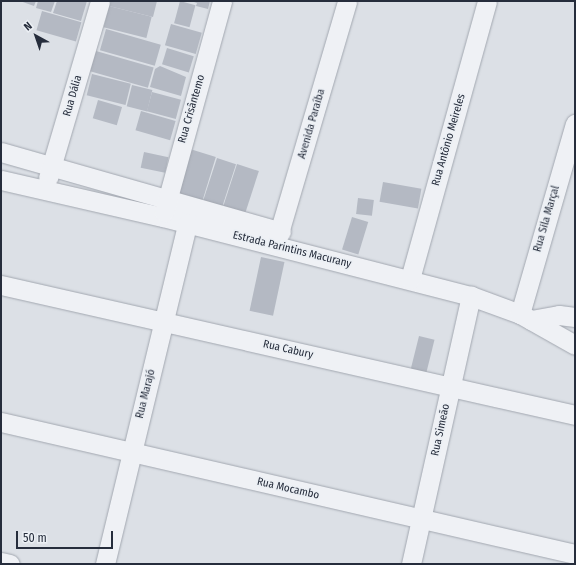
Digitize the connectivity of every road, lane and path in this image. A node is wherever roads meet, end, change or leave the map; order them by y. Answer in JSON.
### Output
{"nodes":[{"id":1,"x":100,"y":1,"type":"edge"},
{"id":2,"x":222,"y":1,"type":"edge"},
{"id":3,"x":347,"y":1,"type":"edge"},
{"id":4,"x":488,"y":1,"type":"edge"},
{"id":5,"x":575,"y":124,"type":"edge"},
{"id":6,"x":1,"y":152,"type":"edge"},
{"id":7,"x":53,"y":166,"type":"junction"},
{"id":8,"x":1,"y":180,"type":"edge"},
{"id":9,"x":43,"y":191,"type":"junction"},
{"id":10,"x":165,"y":209,"type":"junction"},
{"id":11,"x":187,"y":224,"type":"junction"},
{"id":12,"x":278,"y":239,"type":"junction"},
{"id":13,"x":410,"y":279,"type":"junction"},
{"id":14,"x":1,"y":285,"type":"edge"},
{"id":15,"x":471,"y":296,"type":"junction"},
{"id":16,"x":525,"y":317,"type":"junction"},
{"id":17,"x":575,"y":317,"type":"edge"},
{"id":18,"x":164,"y":322,"type":"junction"},
{"id":19,"x":575,"y":345,"type":"edge"},
{"id":20,"x":450,"y":388,"type":"junction"},
{"id":21,"x":575,"y":415,"type":"edge"},
{"id":22,"x":1,"y":422,"type":"edge"},
{"id":23,"x":132,"y":453,"type":"junction"},
{"id":24,"x":421,"y":520,"type":"junction"},
{"id":25,"x":575,"y":554,"type":"edge"},
{"id":26,"x":1,"y":562,"type":"edge"},
{"id":27,"x":10,"y":564,"type":"edge"},
{"id":28,"x":105,"y":564,"type":"edge"},
{"id":29,"x":411,"y":564,"type":"edge"}],
"edges":[{"from":1,"to":7,"type":"street","name":"Rua Dália"},
{"from":2,"to":10,"type":"street","name":"Rua Crisântemo"},
{"from":3,"to":12,"type":"street","name":"Avenida Paraíba"},
{"from":4,"to":13,"type":"street","name":"Rua Antônio Meireles"},
{"from":5,"to":16,"type":"street","name":"Rua Sila Marçal"},
{"from":6,"to":7,"type":"street","name":"Estrada Parintins Macurany"},
{"from":7,"to":9,"type":"street","name":"Rua Dália"},
{"from":7,"to":10,"type":"street","name":"Estrada Parintins Macurany"},
{"from":8,"to":9,"type":"street","name":"Estrada Parintins Macurany"},
{"from":9,"to":10,"type":"street","name":"Estrada Parintins Macurany"},
{"from":10,"to":11,"type":"street","name":"Estrada Parintins Macurany"},
{"from":10,"to":12,"type":"street","name":"Estrada Parintins Macurany"},
{"from":11,"to":12,"type":"street","name":"Estrada Parintins Macurany"},
{"from":11,"to":18,"type":"street","name":"Rua Marajó"},
{"from":12,"to":13,"type":"street","name":"Estrada Parintins Macurany"},
{"from":13,"to":15,"type":"street","name":"Estrada Parintins Macurany"},
{"from":14,"to":18,"type":"street","name":"Rua Cabury"},
{"from":15,"to":16,"type":"street","name":"Estrada Parintins Macurany"},
{"from":15,"to":20,"type":"street","name":"Rua Simeão"},
{"from":16,"to":17,"type":"street"},
{"from":16,"to":19,"type":"street","name":"Estrada Parintins Macurany"},
{"from":18,"to":20,"type":"street","name":"Rua Cabury"},
{"from":18,"to":23,"type":"street","name":"Rua Marajó"},
{"from":20,"to":21,"type":"street","name":"Rua Cabury"},
{"from":20,"to":24,"type":"street","name":"Rua Simeão"},
{"from":22,"to":23,"type":"street","name":"Rua Mocambo"},
{"from":23,"to":24,"type":"street","name":"Rua Mocambo"},
{"from":23,"to":28,"type":"street","name":"Rua Marajó"},
{"from":24,"to":25,"type":"street","name":"Rua Mocambo"},
{"from":24,"to":29,"type":"street","name":"Rua Simeão"},
{"from":26,"to":27,"type":"street"}]}
